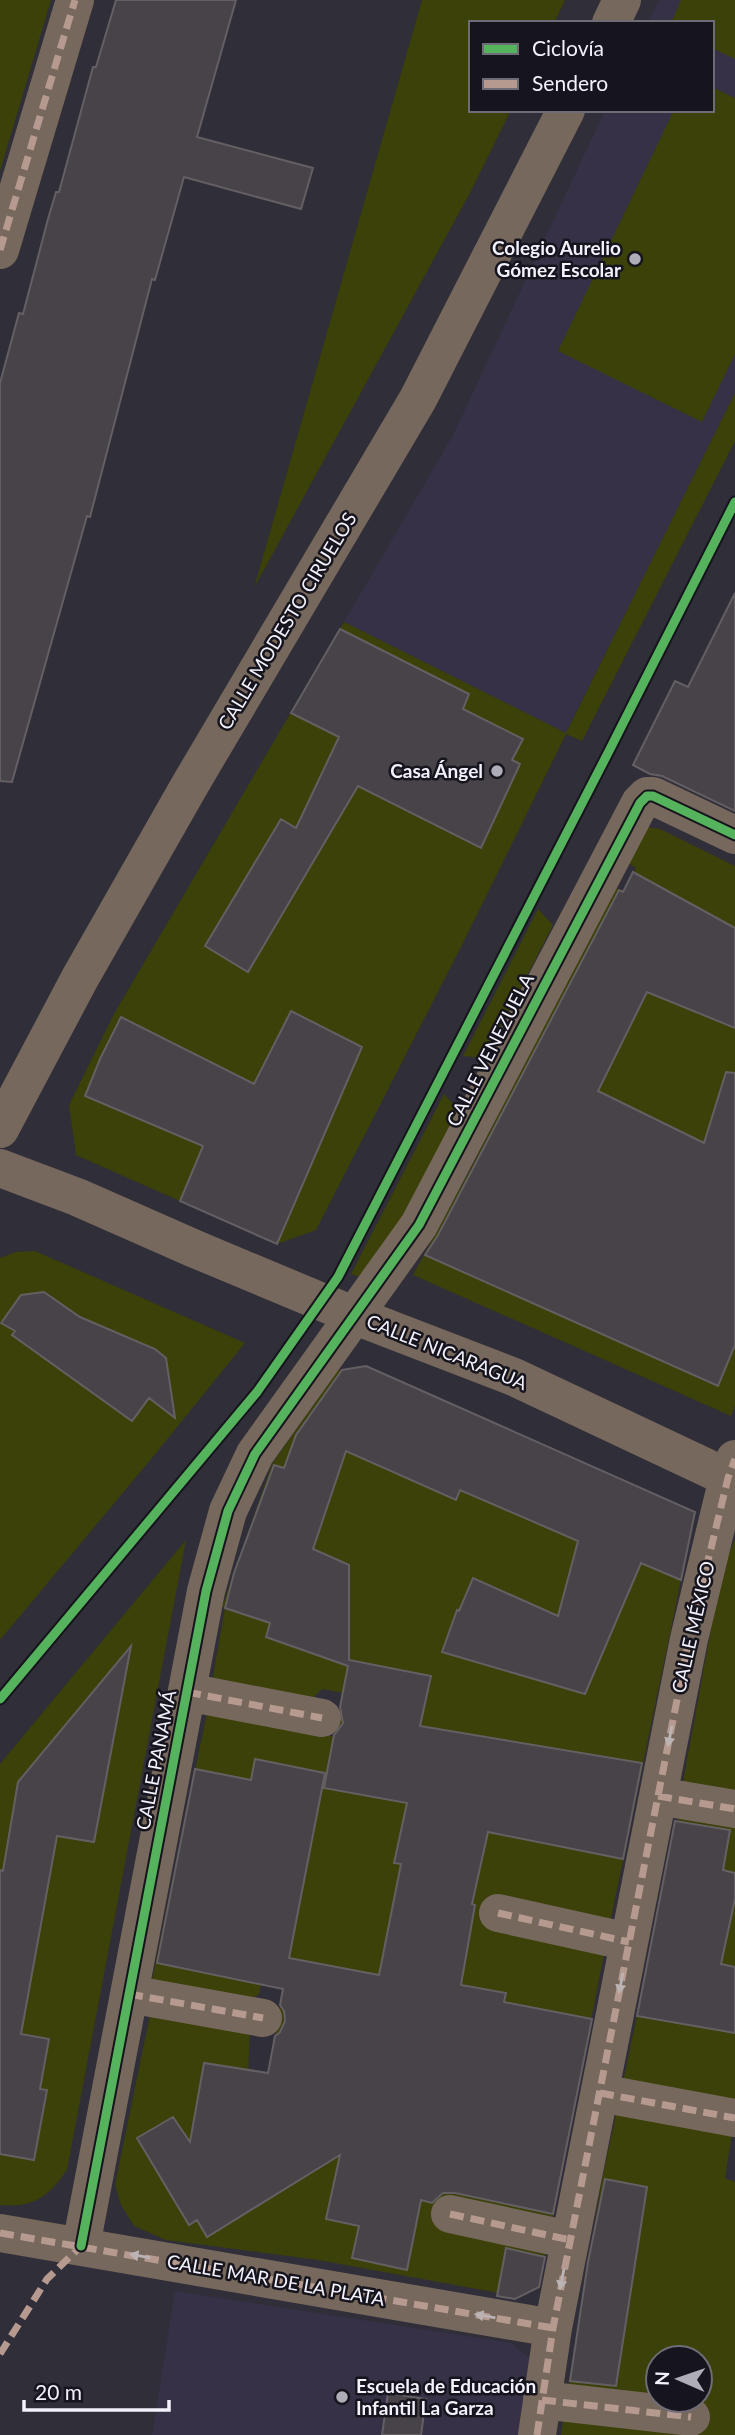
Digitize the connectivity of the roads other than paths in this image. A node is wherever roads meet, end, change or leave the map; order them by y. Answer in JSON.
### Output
{"nodes":[{"id":1,"x":75,"y":0,"type":"edge"},
{"id":2,"x":622,"y":0,"type":"edge"},
{"id":3,"x":612,"y":21,"type":"edge"},
{"id":4,"x":565,"y":112,"type":"edge"},
{"id":5,"x":0,"y":250,"type":"edge"},
{"id":6,"x":735,"y":835,"type":"edge"},
{"id":7,"x":0,"y":1129,"type":"edge"},
{"id":8,"x":0,"y":1168,"type":"edge"},
{"id":9,"x":353,"y":1315,"type":"junction"},
{"id":10,"x":733,"y":1473,"type":"edge"},
{"id":11,"x":187,"y":1692,"type":"junction"},
{"id":12,"x":322,"y":1718,"type":"dead end"},
{"id":13,"x":658,"y":1796,"type":"junction"},
{"id":14,"x":735,"y":1809,"type":"edge"},
{"id":15,"x":498,"y":1913,"type":"dead end"},
{"id":16,"x":629,"y":1942,"type":"junction"},
{"id":17,"x":129,"y":1994,"type":"junction"},
{"id":18,"x":263,"y":2018,"type":"dead end"},
{"id":19,"x":600,"y":2093,"type":"junction"},
{"id":20,"x":735,"y":2118,"type":"edge"},
{"id":21,"x":450,"y":2214,"type":"dead end"},
{"id":22,"x":0,"y":2233,"type":"edge"},
{"id":23,"x":570,"y":2240,"type":"junction"},
{"id":24,"x":81,"y":2246,"type":"junction"},
{"id":25,"x":553,"y":2328,"type":"junction"},
{"id":26,"x":539,"y":2417,"type":"edge"},
{"id":27,"x":691,"y":2417,"type":"dead end"}],
"edges":[{"from":1,"to":5,"type":"street"},
{"from":2,"to":3,"type":"street"},
{"from":4,"to":7,"type":"street","name":"CALLE MODESTO CIRUELOS"},
{"from":6,"to":9,"type":"street","name":"CALLE VENEZUELA"},
{"from":8,"to":9,"type":"street","name":"CALLE NICARAGUA"},
{"from":9,"to":10,"type":"street","name":"CALLE NICARAGUA"},
{"from":9,"to":11,"type":"street","name":"CALLE PANAMÁ"},
{"from":10,"to":13,"type":"street","name":"CALLE MÉXICO","one_way":true},
{"from":11,"to":12,"type":"street","name":"CALLE PANAMÁ"},
{"from":11,"to":17,"type":"street","name":"CALLE PANAMÁ"},
{"from":13,"to":14,"type":"street"},
{"from":13,"to":16,"type":"street","name":"CALLE MÉXICO"},
{"from":15,"to":16,"type":"street"},
{"from":16,"to":19,"type":"street","name":"CALLE MÉXICO","one_way":true},
{"from":17,"to":18,"type":"street"},
{"from":17,"to":24,"type":"street","name":"CALLE PANAMÁ"},
{"from":19,"to":20,"type":"street"},
{"from":19,"to":23,"type":"street","name":"CALLE MÉXICO"},
{"from":21,"to":23,"type":"street"},
{"from":22,"to":24,"type":"street","name":"CALLE MAR DE LA PLATA"},
{"from":23,"to":25,"type":"street","name":"CALLE MÉXICO","one_way":true},
{"from":25,"to":24,"type":"street","name":"CALLE MAR DE LA PLATA","one_way":true},
{"from":25,"to":26,"type":"street","name":"CALLE MÉXICO"},
{"from":26,"to":27,"type":"street","name":"CALLE MÉXICO"}]}
